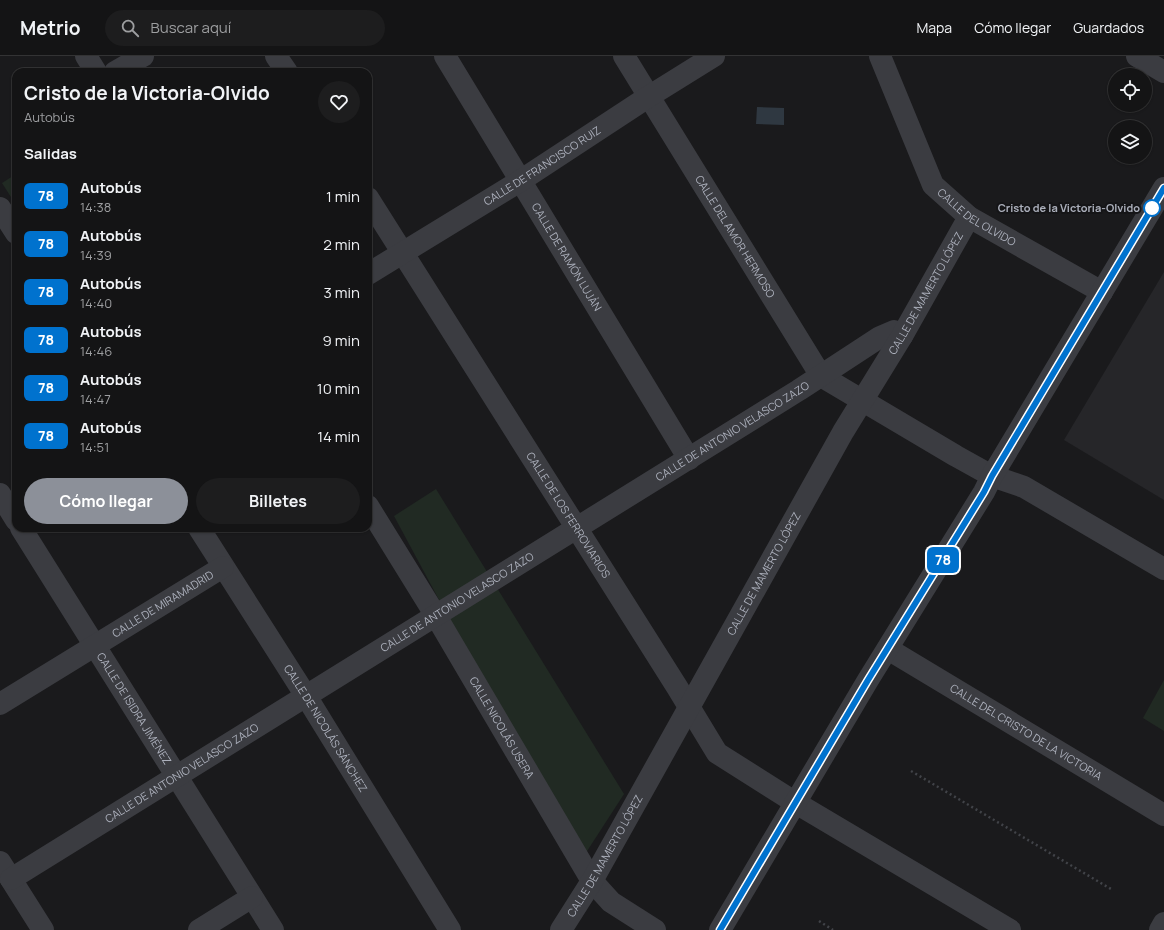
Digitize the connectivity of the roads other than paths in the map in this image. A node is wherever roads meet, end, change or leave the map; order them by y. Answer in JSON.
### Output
{"nodes":[{"id":1,"x":86,"y":56,"type":"edge"},
{"id":2,"x":143,"y":56,"type":"edge"},
{"id":3,"x":276,"y":56,"type":"edge"},
{"id":4,"x":445,"y":56,"type":"edge"},
{"id":5,"x":624,"y":56,"type":"edge"},
{"id":6,"x":714,"y":56,"type":"edge"},
{"id":7,"x":880,"y":56,"type":"edge"},
{"id":8,"x":1137,"y":56,"type":"edge"},
{"id":9,"x":94,"y":68,"type":"edge"},
{"id":10,"x":122,"y":68,"type":"edge"},
{"id":11,"x":284,"y":68,"type":"edge"},
{"id":12,"x":1164,"y":72,"type":"edge"},
{"id":13,"x":648,"y":97,"type":"junction"},
{"id":14,"x":520,"y":181,"type":"junction"},
{"id":15,"x":1164,"y":188,"type":"edge"},
{"id":16,"x":372,"y":204,"type":"edge"},
{"id":17,"x":0,"y":208,"type":"edge"},
{"id":18,"x":969,"y":218,"type":"junction"},
{"id":19,"x":12,"y":227,"type":"edge"},
{"id":20,"x":404,"y":253,"type":"junction"},
{"id":21,"x":372,"y":272,"type":"edge"},
{"id":22,"x":1102,"y":292,"type":"junction"},
{"id":23,"x":902,"y":336,"type":"junction"},
{"id":24,"x":821,"y":376,"type":"junction"},
{"id":25,"x":863,"y":400,"type":"junction"},
{"id":26,"x":689,"y":459,"type":"junction"},
{"id":27,"x":992,"y":476,"type":"junction"},
{"id":28,"x":372,"y":512,"type":"edge"},
{"id":29,"x":577,"y":528,"type":"junction"},
{"id":30,"x":23,"y":532,"type":"edge"},
{"id":31,"x":202,"y":532,"type":"edge"},
{"id":32,"x":223,"y":566,"type":"junction"},
{"id":33,"x":1164,"y":569,"type":"edge"},
{"id":34,"x":436,"y":616,"type":"junction"},
{"id":35,"x":94,"y":646,"type":"junction"},
{"id":36,"x":888,"y":649,"type":"junction"},
{"id":37,"x":306,"y":696,"type":"junction"},
{"id":38,"x":0,"y":704,"type":"edge"},
{"id":39,"x":689,"y":707,"type":"junction"},
{"id":40,"x":177,"y":776,"type":"junction"},
{"id":41,"x":796,"y":803,"type":"junction"},
{"id":42,"x":1164,"y":815,"type":"edge"},
{"id":43,"x":6,"y":870,"type":"edge"},
{"id":44,"x":592,"y":882,"type":"junction"},
{"id":45,"x":252,"y":897,"type":"junction"},
{"id":46,"x":1164,"y":923,"type":"edge"},
{"id":47,"x":43,"y":930,"type":"edge"},
{"id":48,"x":199,"y":930,"type":"edge"},
{"id":49,"x":273,"y":930,"type":"edge"},
{"id":50,"x":450,"y":930,"type":"edge"},
{"id":51,"x":560,"y":930,"type":"edge"},
{"id":52,"x":655,"y":930,"type":"edge"},
{"id":53,"x":720,"y":930,"type":"edge"},
{"id":54,"x":1010,"y":930,"type":"edge"},
{"id":55,"x":1160,"y":930,"type":"edge"}],
"edges":[{"from":1,"to":9,"type":"street"},
{"from":2,"to":10,"type":"street"},
{"from":3,"to":11,"type":"street"},
{"from":4,"to":14,"type":"street","name":"CALLE DE RAMÓN LUJÁN"},
{"from":5,"to":13,"type":"street","name":"CALLE DEL AMOR HERMOSO"},
{"from":6,"to":13,"type":"street","name":"CALLE DE FRANCISCO RUIZ"},
{"from":7,"to":18,"type":"street","name":"CALLE DEL OLVIDO"},
{"from":8,"to":12,"type":"street"},
{"from":13,"to":14,"type":"street","name":"CALLE DE FRANCISCO RUIZ"},
{"from":13,"to":24,"type":"street","name":"CALLE DEL AMOR HERMOSO"},
{"from":14,"to":20,"type":"street","name":"CALLE DE FRANCISCO RUIZ"},
{"from":14,"to":26,"type":"street","name":"CALLE DE RAMÓN LUJÁN"},
{"from":15,"to":22,"type":"street"},
{"from":16,"to":20,"type":"street","name":"CALLE DE LOS FERROVIARIOS"},
{"from":17,"to":19,"type":"street"},
{"from":18,"to":22,"type":"street","name":"CALLE DEL OLVIDO"},
{"from":18,"to":23,"type":"street","name":"CALLE DE MAMERTO LÓPEZ"},
{"from":20,"to":21,"type":"street","name":"CALLE DE FRANCISCO RUIZ"},
{"from":20,"to":29,"type":"street","name":"CALLE DE LOS FERROVIARIOS"},
{"from":22,"to":27,"type":"street"},
{"from":23,"to":24,"type":"street","name":"CALLE DE ANTONIO VELASCO ZAZO"},
{"from":23,"to":25,"type":"street","name":"CALLE DE MAMERTO LÓPEZ"},
{"from":24,"to":25,"type":"street","name":"CALLE DEL AMOR HERMOSO"},
{"from":24,"to":26,"type":"street","name":"CALLE DE ANTONIO VELASCO ZAZO"},
{"from":25,"to":27,"type":"street"},
{"from":25,"to":39,"type":"street","name":"CALLE DE MAMERTO LÓPEZ"},
{"from":26,"to":29,"type":"street","name":"CALLE DE ANTONIO VELASCO ZAZO"},
{"from":27,"to":33,"type":"street"},
{"from":27,"to":36,"type":"street"},
{"from":28,"to":34,"type":"street","name":"CALLE NICOLÁS USERA"},
{"from":29,"to":34,"type":"street","name":"CALLE DE ANTONIO VELASCO ZAZO"},
{"from":29,"to":39,"type":"street","name":"CALLE DE LOS FERROVIARIOS"},
{"from":30,"to":35,"type":"street","name":"CALLE DE ISIDRA JIMÉNEZ"},
{"from":31,"to":32,"type":"street","name":"CALLE DE NICOLÁS SÁNCHEZ"},
{"from":32,"to":35,"type":"street","name":"CALLE DE MIRAMADRID"},
{"from":32,"to":37,"type":"street","name":"CALLE DE NICOLÁS SÁNCHEZ"},
{"from":34,"to":37,"type":"street","name":"CALLE DE ANTONIO VELASCO ZAZO"},
{"from":34,"to":44,"type":"street","name":"CALLE NICOLÁS USERA"},
{"from":35,"to":38,"type":"street","name":"CALLE DE MIRAMADRID"},
{"from":35,"to":40,"type":"street","name":"CALLE DE ISIDRA JIMÉNEZ"},
{"from":36,"to":41,"type":"street"},
{"from":36,"to":42,"type":"street","name":"CALLE DEL CRISTO DE LA VICTORIA"},
{"from":37,"to":40,"type":"street","name":"CALLE DE ANTONIO VELASCO ZAZO"},
{"from":37,"to":50,"type":"street","name":"CALLE DE NICOLÁS SÁNCHEZ"},
{"from":39,"to":41,"type":"street","name":"CALLE DE LOS FERROVIARIOS"},
{"from":39,"to":44,"type":"street","name":"CALLE DE MAMERTO LÓPEZ"},
{"from":40,"to":43,"type":"street","name":"CALLE DE ANTONIO VELASCO ZAZO"},
{"from":40,"to":45,"type":"street","name":"CALLE DE ISIDRA JIMÉNEZ"},
{"from":41,"to":53,"type":"street"},
{"from":41,"to":54,"type":"street"},
{"from":43,"to":47,"type":"street"},
{"from":44,"to":51,"type":"street","name":"CALLE DE MAMERTO LÓPEZ"},
{"from":44,"to":52,"type":"street","name":"CALLE NICOLÁS USERA"},
{"from":45,"to":48,"type":"street"},
{"from":45,"to":49,"type":"street","name":"CALLE DE ISIDRA JIMÉNEZ"},
{"from":46,"to":55,"type":"street"}]}
